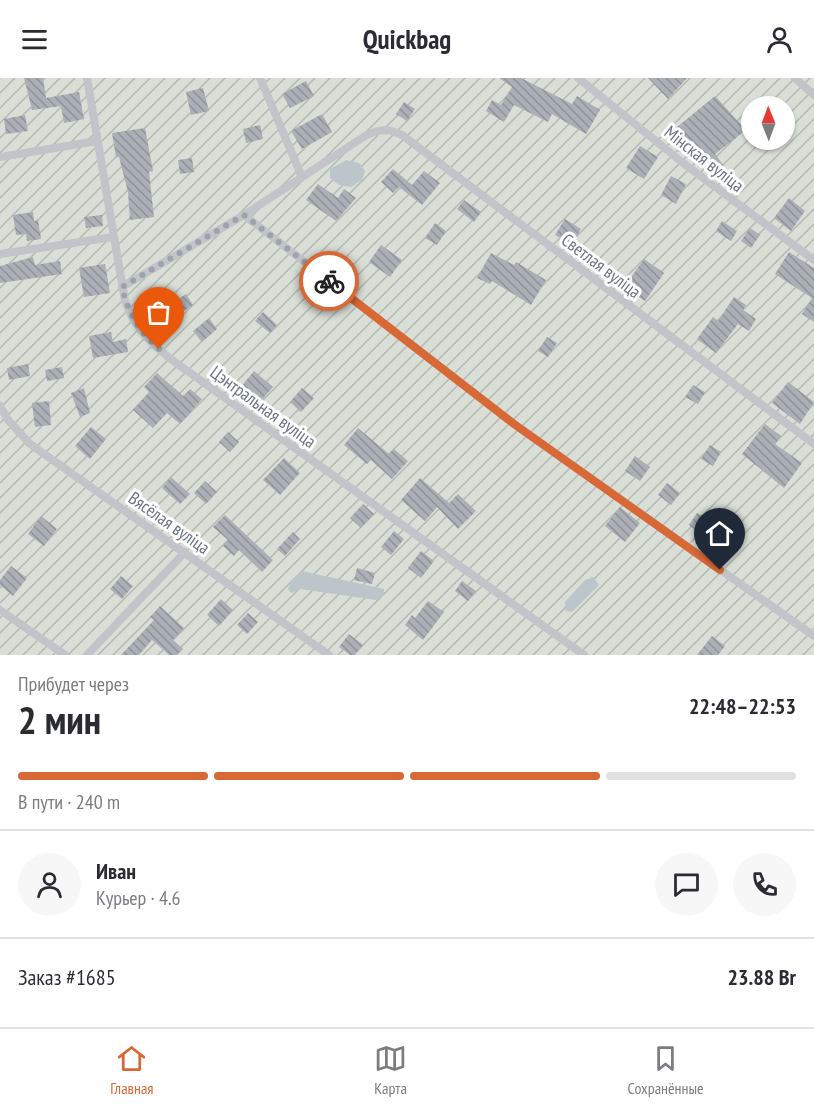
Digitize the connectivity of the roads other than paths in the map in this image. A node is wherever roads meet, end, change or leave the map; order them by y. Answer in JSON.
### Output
{"nodes":[{"id":1,"x":87,"y":78,"type":"edge"},
{"id":2,"x":260,"y":78,"type":"edge"},
{"id":3,"x":578,"y":78,"type":"edge"},
{"id":4,"x":795,"y":78,"type":"edge"},
{"id":5,"x":814,"y":95,"type":"edge"},
{"id":6,"x":97,"y":141,"type":"junction"},
{"id":7,"x":0,"y":157,"type":"edge"},
{"id":8,"x":302,"y":177,"type":"junction"},
{"id":9,"x":244,"y":215,"type":"junction"},
{"id":10,"x":113,"y":237,"type":"junction"},
{"id":11,"x":0,"y":254,"type":"edge"},
{"id":12,"x":814,"y":260,"type":"edge"},
{"id":13,"x":122,"y":287,"type":"junction"},
{"id":14,"x":0,"y":406,"type":"edge"},
{"id":15,"x":814,"y":444,"type":"edge"},
{"id":16,"x":185,"y":552,"type":"junction"},
{"id":17,"x":0,"y":610,"type":"edge"},
{"id":18,"x":814,"y":636,"type":"edge"},
{"id":19,"x":65,"y":655,"type":"edge"},
{"id":20,"x":87,"y":655,"type":"edge"},
{"id":21,"x":329,"y":655,"type":"edge"},
{"id":22,"x":584,"y":655,"type":"edge"}],
"edges":[{"from":1,"to":6,"type":"lane","name":"Цэнтральная вуліца"},
{"from":2,"to":8,"type":"lane"},
{"from":3,"to":12,"type":"lane","name":"Мінская вуліца"},
{"from":4,"to":5,"type":"lane"},
{"from":6,"to":7,"type":"lane"},
{"from":6,"to":10,"type":"lane","name":"Цэнтральная вуліца"},
{"from":8,"to":9,"type":"lane"},
{"from":8,"to":15,"type":"lane","name":"Светлая вуліца"},
{"from":9,"to":13,"type":"lane"},
{"from":9,"to":18,"type":"lane"},
{"from":10,"to":11,"type":"lane"},
{"from":10,"to":13,"type":"lane","name":"Цэнтральная вуліца"},
{"from":13,"to":22,"type":"lane","name":"Цэнтральная вуліца"},
{"from":14,"to":16,"type":"lane","name":"Вясёлая вуліца"},
{"from":16,"to":20,"type":"lane"},
{"from":16,"to":21,"type":"lane","name":"Вясёлая вуліца"},
{"from":17,"to":19,"type":"lane"}]}
